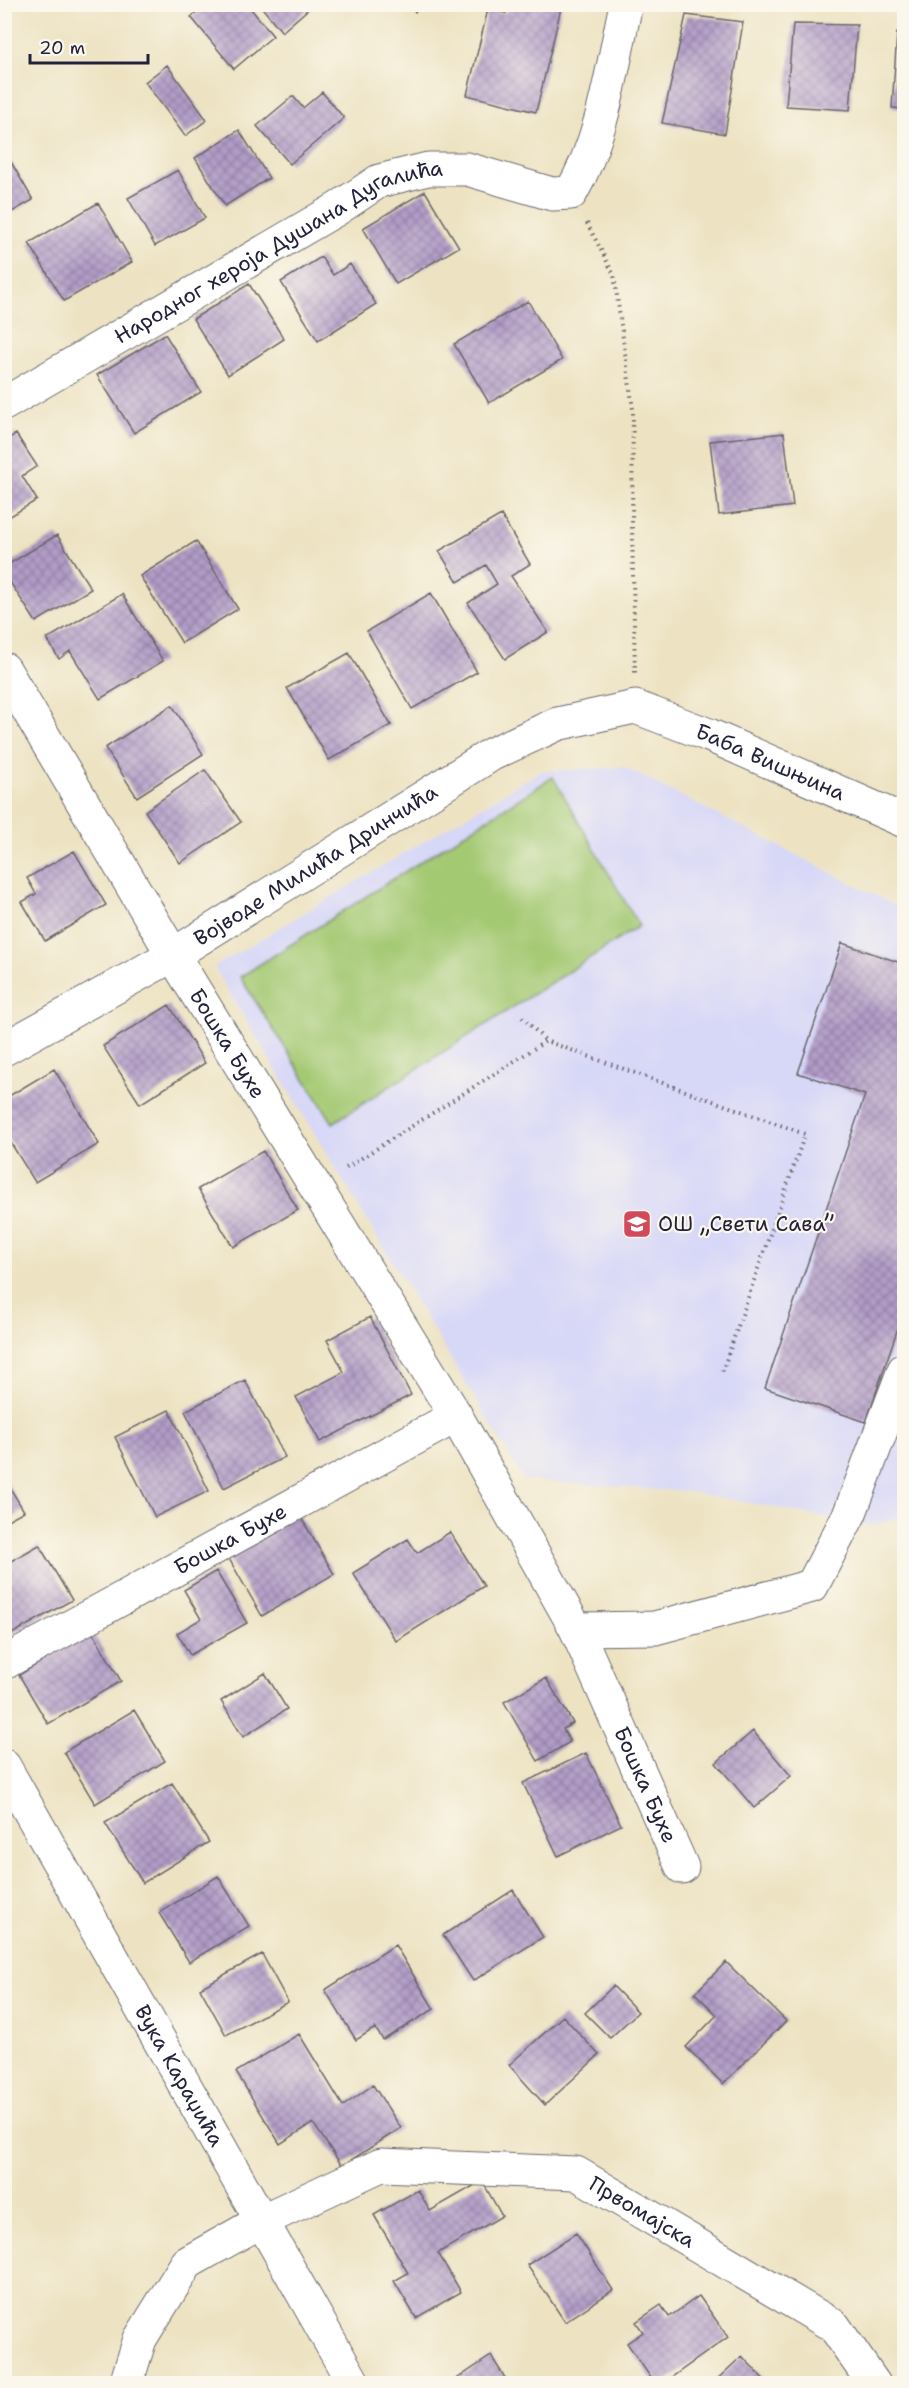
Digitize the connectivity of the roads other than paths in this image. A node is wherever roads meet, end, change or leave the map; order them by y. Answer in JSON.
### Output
{"nodes":[{"id":1,"x":626,"y":4,"type":"edge"},
{"id":2,"x":4,"y":404,"type":"edge"},
{"id":3,"x":4,"y":669,"type":"edge"},
{"id":4,"x":635,"y":707,"type":"joint"},
{"id":5,"x":904,"y":820,"type":"edge"},
{"id":6,"x":173,"y":955,"type":"junction"},
{"id":7,"x":4,"y":1049,"type":"edge"},
{"id":8,"x":904,"y":1370,"type":"edge"},
{"id":9,"x":456,"y":1416,"type":"junction"},
{"id":10,"x":576,"y":1629,"type":"junction"},
{"id":11,"x":4,"y":1663,"type":"edge"},
{"id":12,"x":4,"y":1766,"type":"edge"},
{"id":13,"x":682,"y":1867,"type":"dead end"},
{"id":14,"x":263,"y":2220,"type":"junction"},
{"id":15,"x":126,"y":2384,"type":"edge"},
{"id":16,"x":354,"y":2384,"type":"edge"},
{"id":17,"x":874,"y":2384,"type":"edge"}],
"edges":[{"from":1,"to":2,"type":"street","name":"Народног хероја Душана Дугалића"},
{"from":3,"to":6,"type":"street","name":"Бошка Бухе"},
{"from":4,"to":5,"type":"street","name":"Баба Вишњина"},
{"from":4,"to":6,"type":"street","name":"Војводе Милића Дринчића"},
{"from":6,"to":7,"type":"street","name":"Војводе Милића Дринчића"},
{"from":6,"to":9,"type":"street","name":"Бошка Бухе"},
{"from":8,"to":10,"type":"street"},
{"from":9,"to":10,"type":"street","name":"Бошка Бухе"},
{"from":9,"to":11,"type":"street","name":"Бошка Бухе"},
{"from":10,"to":13,"type":"street","name":"Бошка Бухе"},
{"from":12,"to":14,"type":"street","name":"Вука Караџића"},
{"from":14,"to":15,"type":"street","name":"Првомајска"},
{"from":14,"to":16,"type":"street","name":"Вука Караџића"},
{"from":14,"to":17,"type":"street","name":"Првомајска"}]}
